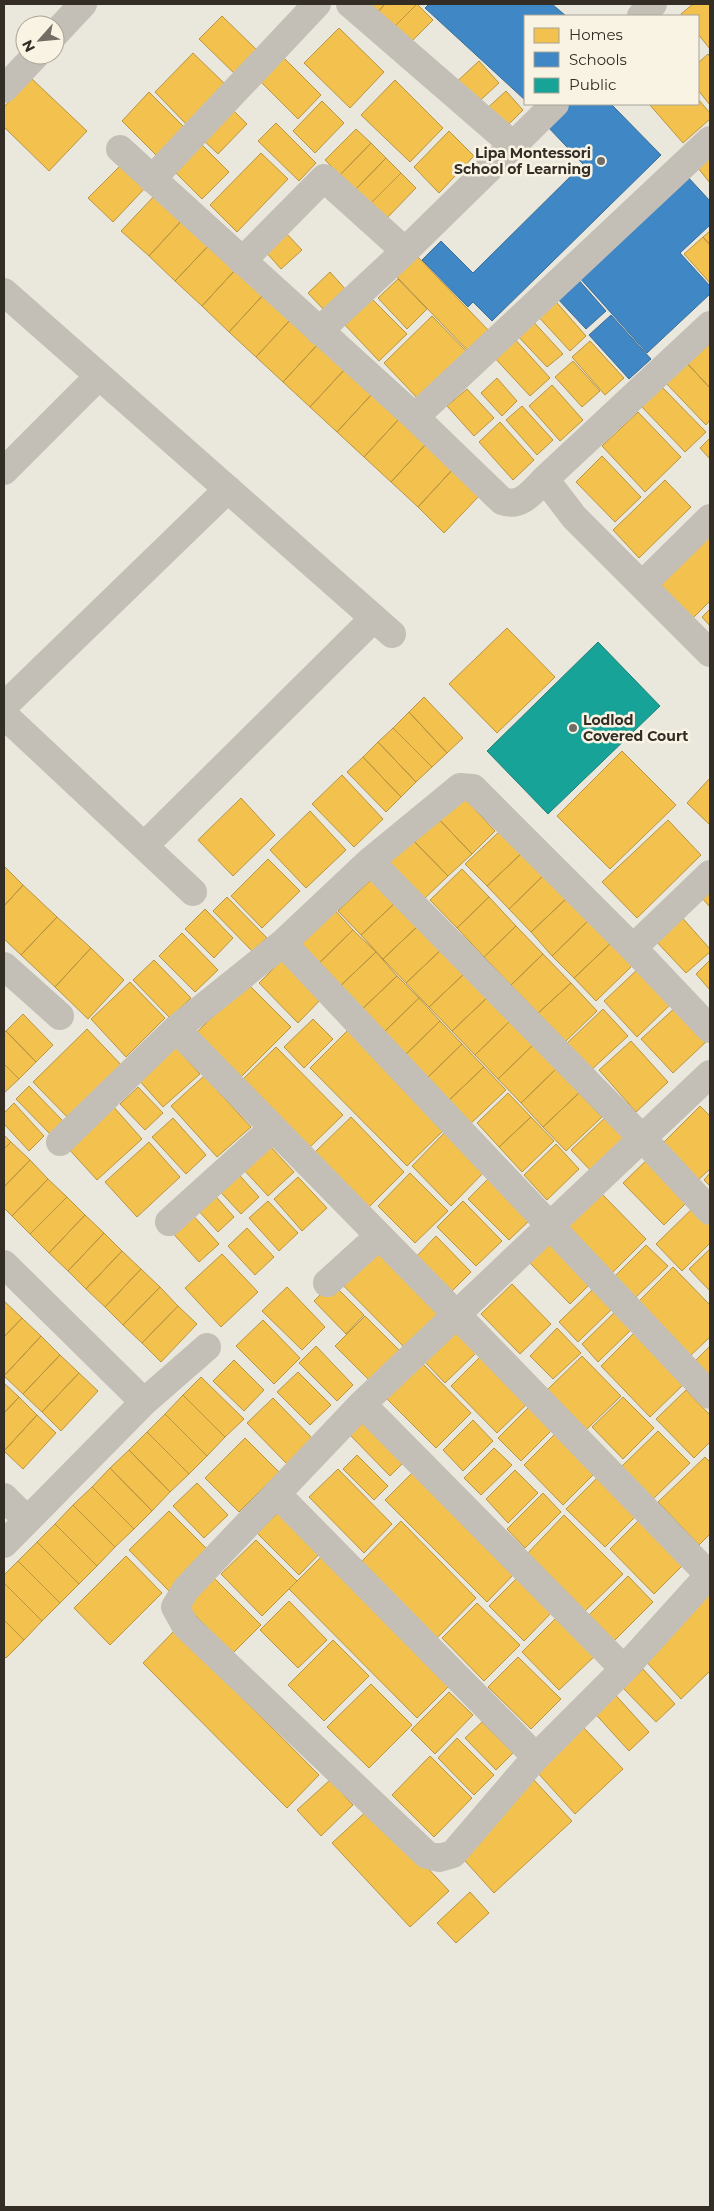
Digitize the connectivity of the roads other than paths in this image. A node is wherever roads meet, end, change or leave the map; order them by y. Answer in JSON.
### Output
{"nodes":[{"id":1,"x":84,"y":4,"type":"edge"},
{"id":2,"x":317,"y":4,"type":"edge"},
{"id":3,"x":350,"y":4,"type":"edge"},
{"id":4,"x":653,"y":4,"type":"edge"},
{"id":5,"x":642,"y":15,"type":"edge"},
{"id":6,"x":65,"y":24,"type":"edge"},
{"id":7,"x":27,"y":65,"type":"edge"},
{"id":8,"x":4,"y":89,"type":"edge"},
{"id":9,"x":554,"y":105,"type":"edge"},
{"id":10,"x":710,"y":140,"type":"edge"},
{"id":11,"x":514,"y":146,"type":"junction"},
{"id":12,"x":120,"y":149,"type":"dead end"},
{"id":13,"x":152,"y":179,"type":"junction"},
{"id":14,"x":405,"y":251,"type":"junction"},
{"id":15,"x":242,"y":261,"type":"junction"},
{"id":16,"x":4,"y":292,"type":"edge"},
{"id":17,"x":710,"y":325,"type":"edge"},
{"id":18,"x":319,"y":331,"type":"junction"},
{"id":19,"x":99,"y":376,"type":"junction"},
{"id":20,"x":415,"y":417,"type":"junction"},
{"id":21,"x":4,"y":471,"type":"edge"},
{"id":22,"x":545,"y":479,"type":"junction"},
{"id":23,"x":228,"y":489,"type":"junction"},
{"id":24,"x":710,"y":518,"type":"edge"},
{"id":25,"x":642,"y":585,"type":"junction"},
{"id":26,"x":710,"y":653,"type":"edge"},
{"id":27,"x":4,"y":706,"type":"edge"},
{"id":28,"x":4,"y":714,"type":"edge"},
{"id":29,"x":144,"y":846,"type":"junction"},
{"id":30,"x":370,"y":861,"type":"junction"},
{"id":31,"x":710,"y":874,"type":"edge"},
{"id":32,"x":193,"y":892,"type":"dead end"},
{"id":33,"x":283,"y":943,"type":"junction"},
{"id":34,"x":633,"y":948,"type":"junction"},
{"id":35,"x":8,"y":978,"type":"edge"},
{"id":36,"x":60,"y":1016,"type":"dead end"},
{"id":37,"x":176,"y":1029,"type":"junction"},
{"id":38,"x":710,"y":1029,"type":"edge"},
{"id":39,"x":710,"y":1074,"type":"edge"},
{"id":40,"x":273,"y":1128,"type":"junction"},
{"id":41,"x":643,"y":1139,"type":"junction"},
{"id":42,"x":60,"y":1142,"type":"dead end"},
{"id":43,"x":710,"y":1211,"type":"edge"},
{"id":44,"x":169,"y":1222,"type":"dead end"},
{"id":45,"x":550,"y":1226,"type":"junction"},
{"id":46,"x":379,"y":1236,"type":"junction"},
{"id":47,"x":4,"y":1264,"type":"edge"},
{"id":48,"x":327,"y":1283,"type":"dead end"},
{"id":49,"x":456,"y":1314,"type":"junction"},
{"id":50,"x":207,"y":1346,"type":"dead end"},
{"id":51,"x":710,"y":1395,"type":"edge"},
{"id":52,"x":144,"y":1402,"type":"junction"},
{"id":53,"x":362,"y":1404,"type":"junction"},
{"id":54,"x":276,"y":1494,"type":"junction"},
{"id":55,"x":4,"y":1497,"type":"edge"},
{"id":56,"x":27,"y":1520,"type":"junction"},
{"id":57,"x":4,"y":1544,"type":"edge"},
{"id":58,"x":710,"y":1575,"type":"edge"},
{"id":59,"x":624,"y":1669,"type":"junction"},
{"id":60,"x":536,"y":1757,"type":"junction"}],
"edges":[{"from":1,"to":6,"type":"street"},
{"from":2,"to":13,"type":"street"},
{"from":3,"to":11,"type":"street"},
{"from":4,"to":5,"type":"street"},
{"from":7,"to":8,"type":"street"},
{"from":9,"to":11,"type":"street"},
{"from":10,"to":20,"type":"street"},
{"from":11,"to":14,"type":"street"},
{"from":12,"to":13,"type":"street"},
{"from":13,"to":15,"type":"street"},
{"from":14,"to":15,"type":"street"},
{"from":14,"to":18,"type":"street"},
{"from":15,"to":18,"type":"street"},
{"from":16,"to":19,"type":"street"},
{"from":17,"to":22,"type":"street"},
{"from":18,"to":20,"type":"street"},
{"from":19,"to":21,"type":"street"},
{"from":19,"to":23,"type":"street"},
{"from":20,"to":22,"type":"street"},
{"from":22,"to":25,"type":"street"},
{"from":23,"to":27,"type":"street"},
{"from":23,"to":29,"type":"street"},
{"from":24,"to":25,"type":"street"},
{"from":25,"to":26,"type":"street"},
{"from":28,"to":29,"type":"street"},
{"from":29,"to":32,"type":"street"},
{"from":30,"to":33,"type":"street"},
{"from":30,"to":34,"type":"street"},
{"from":30,"to":41,"type":"street"},
{"from":31,"to":34,"type":"street"},
{"from":33,"to":37,"type":"street"},
{"from":33,"to":45,"type":"street"},
{"from":34,"to":38,"type":"street"},
{"from":35,"to":36,"type":"street"},
{"from":37,"to":40,"type":"street"},
{"from":37,"to":42,"type":"street"},
{"from":39,"to":41,"type":"street"},
{"from":40,"to":44,"type":"street"},
{"from":40,"to":46,"type":"street"},
{"from":41,"to":43,"type":"street"},
{"from":41,"to":45,"type":"street"},
{"from":45,"to":49,"type":"street"},
{"from":45,"to":51,"type":"street"},
{"from":46,"to":48,"type":"street"},
{"from":46,"to":49,"type":"street"},
{"from":47,"to":52,"type":"street"},
{"from":49,"to":53,"type":"street"},
{"from":49,"to":58,"type":"street"},
{"from":50,"to":52,"type":"street"},
{"from":52,"to":56,"type":"street"},
{"from":53,"to":54,"type":"street"},
{"from":53,"to":59,"type":"street"},
{"from":54,"to":60,"type":"street"},
{"from":54,"to":60,"type":"street"},
{"from":55,"to":56,"type":"street"},
{"from":56,"to":57,"type":"street"},
{"from":58,"to":59,"type":"street"},
{"from":59,"to":60,"type":"street"}]}
